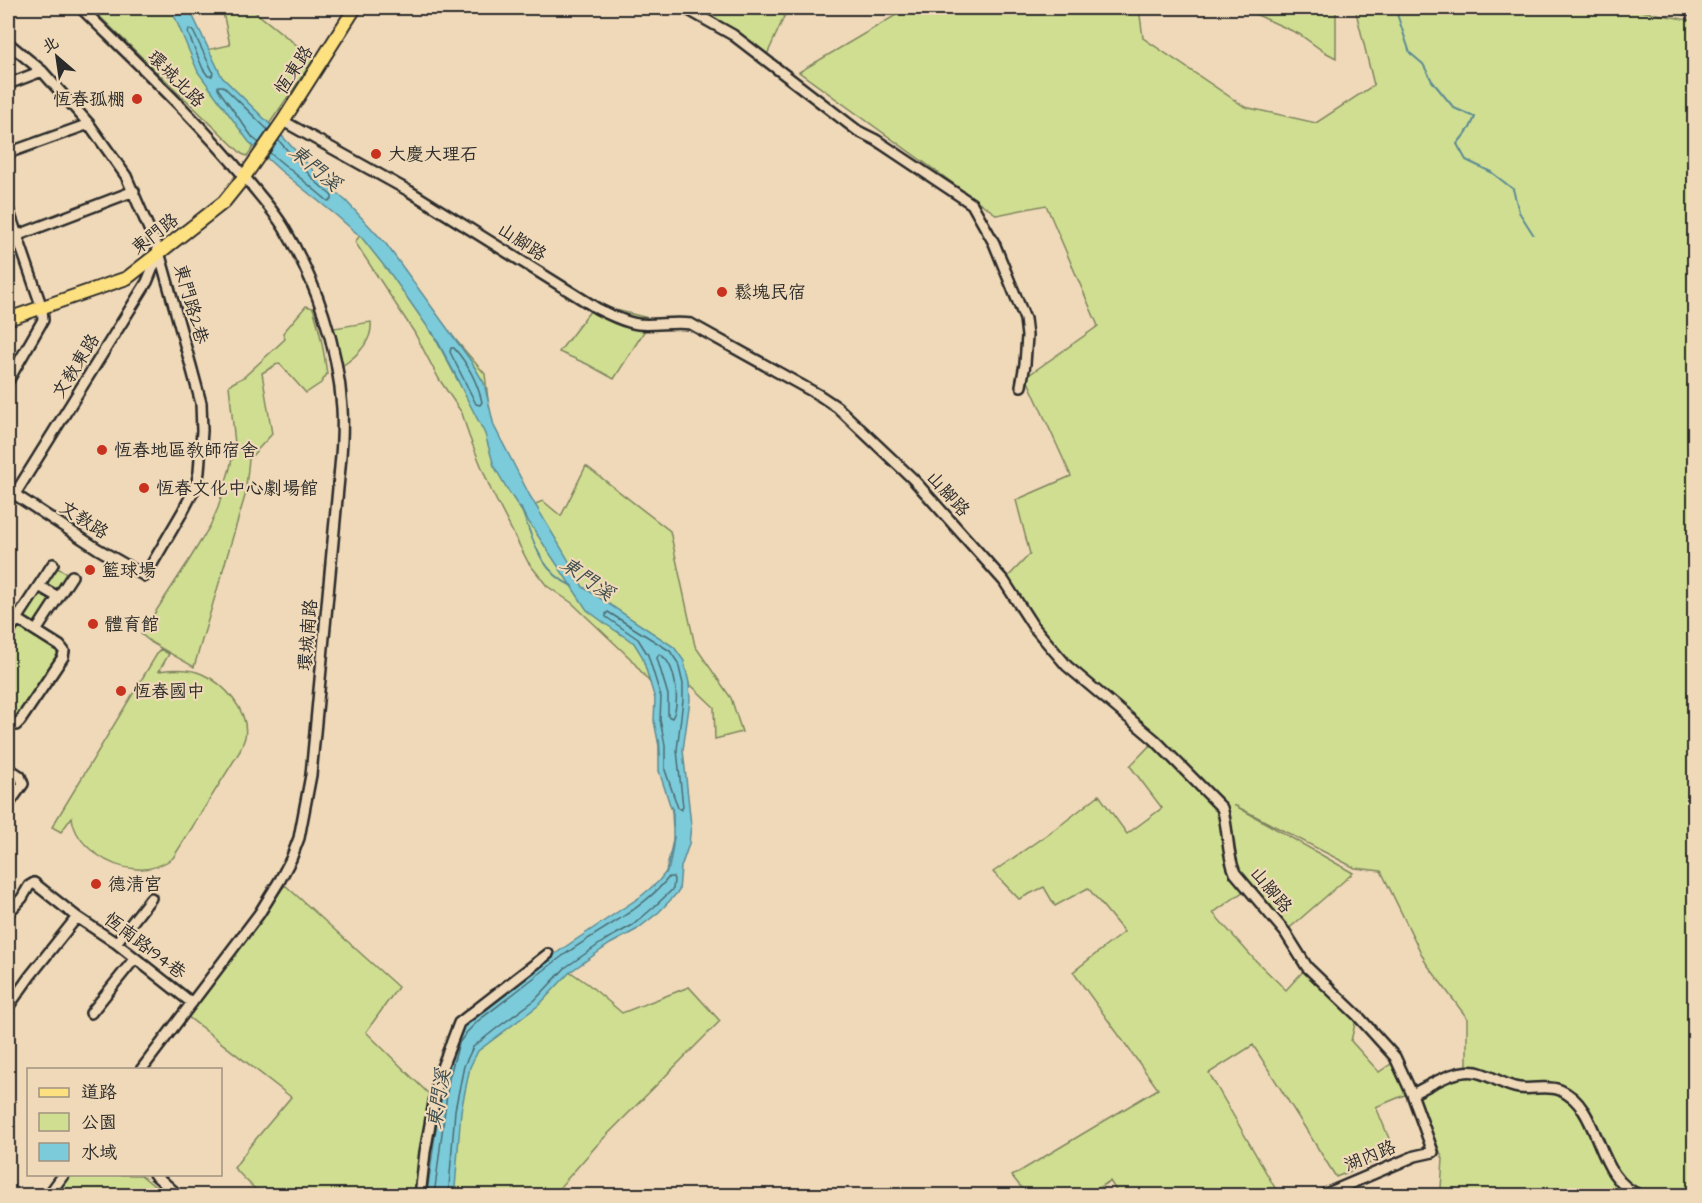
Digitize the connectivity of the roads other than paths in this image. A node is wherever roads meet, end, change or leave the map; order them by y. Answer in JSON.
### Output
{"nodes":[{"id":1,"x":81,"y":8,"type":"edge"},
{"id":2,"x":355,"y":8,"type":"edge"},
{"id":3,"x":685,"y":8,"type":"edge"},
{"id":4,"x":1683,"y":8,"type":"edge"},
{"id":5,"x":1695,"y":10,"type":"edge"},
{"id":6,"x":8,"y":43,"type":"edge"},
{"id":7,"x":42,"y":71,"type":"junction"},
{"id":8,"x":8,"y":84,"type":"edge"},
{"id":9,"x":281,"y":123,"type":"junction"},
{"id":10,"x":89,"y":124,"type":"junction"},
{"id":11,"x":8,"y":153,"type":"edge"},
{"id":12,"x":244,"y":177,"type":"junction"},
{"id":13,"x":134,"y":191,"type":"junction"},
{"id":14,"x":8,"y":209,"type":"edge"},
{"id":15,"x":12,"y":237,"type":"edge"},
{"id":16,"x":159,"y":252,"type":"junction"},
{"id":17,"x":42,"y":308,"type":"junction"},
{"id":18,"x":8,"y":319,"type":"edge"},
{"id":19,"x":8,"y":381,"type":"edge"},
{"id":20,"x":1021,"y":386,"type":"dead end"},
{"id":21,"x":11,"y":492,"type":"edge"},
{"id":22,"x":53,"y":564,"type":"dead end"},
{"id":23,"x":72,"y":576,"type":"dead end"},
{"id":24,"x":145,"y":576,"type":"joint"},
{"id":25,"x":39,"y":586,"type":"junction"},
{"id":26,"x":58,"y":597,"type":"junction"},
{"id":27,"x":17,"y":619,"type":"junction"},
{"id":28,"x":36,"y":631,"type":"junction"},
{"id":29,"x":8,"y":633,"type":"edge"},
{"id":30,"x":8,"y":722,"type":"edge"},
{"id":31,"x":8,"y":768,"type":"edge"},
{"id":32,"x":8,"y":805,"type":"edge"},
{"id":33,"x":151,"y":898,"type":"dead end"},
{"id":34,"x":8,"y":912,"type":"edge"},
{"id":35,"x":77,"y":917,"type":"junction"},
{"id":36,"x":116,"y":944,"type":"junction"},
{"id":37,"x":548,"y":954,"type":"dead end"},
{"id":38,"x":135,"y":958,"type":"junction"},
{"id":39,"x":192,"y":1003,"type":"junction"},
{"id":40,"x":8,"y":1007,"type":"edge"},
{"id":41,"x":92,"y":1013,"type":"dead end"},
{"id":42,"x":143,"y":1068,"type":"edge"},
{"id":43,"x":1412,"y":1094,"type":"junction"},
{"id":44,"x":1433,"y":1152,"type":"joint"},
{"id":45,"x":63,"y":1176,"type":"edge"},
{"id":46,"x":156,"y":1176,"type":"edge"},
{"id":47,"x":48,"y":1196,"type":"edge"},
{"id":48,"x":179,"y":1196,"type":"edge"},
{"id":49,"x":420,"y":1196,"type":"edge"},
{"id":50,"x":1321,"y":1196,"type":"edge"},
{"id":51,"x":1642,"y":1196,"type":"edge"}],
"edges":[{"from":1,"to":12,"type":"street","name":"環城北路"},
{"from":2,"to":9,"type":"main road","name":"恆東路"},
{"from":3,"to":20,"type":"street"},
{"from":4,"to":5,"type":"street"},
{"from":6,"to":7,"type":"street","name":"東門路2巷"},
{"from":7,"to":8,"type":"street"},
{"from":7,"to":10,"type":"street","name":"東門路2巷"},
{"from":9,"to":12,"type":"main road","name":"東門路"},
{"from":9,"to":43,"type":"street","name":"山腳路"},
{"from":10,"to":11,"type":"street"},
{"from":10,"to":13,"type":"street","name":"東門路2巷"},
{"from":12,"to":16,"type":"main road","name":"東門路"},
{"from":12,"to":39,"type":"street","name":"環城南路"},
{"from":13,"to":15,"type":"street"},
{"from":13,"to":16,"type":"street","name":"東門路2巷"},
{"from":14,"to":15,"type":"street"},
{"from":15,"to":17,"type":"street"},
{"from":16,"to":17,"type":"main road","name":"東門路"},
{"from":16,"to":21,"type":"street","name":"文教東路"},
{"from":16,"to":24,"type":"street","name":"東門路2巷"},
{"from":17,"to":18,"type":"main road","name":"東門路"},
{"from":17,"to":19,"type":"street"},
{"from":21,"to":24,"type":"street","name":"文教路"},
{"from":22,"to":25,"type":"street"},
{"from":23,"to":26,"type":"street"},
{"from":25,"to":26,"type":"street"},
{"from":25,"to":27,"type":"street"},
{"from":26,"to":28,"type":"street"},
{"from":27,"to":28,"type":"street"},
{"from":27,"to":29,"type":"street"},
{"from":28,"to":30,"type":"street"},
{"from":31,"to":32,"type":"street"},
{"from":33,"to":36,"type":"street"},
{"from":34,"to":35,"type":"street","name":"恆南路194巷"},
{"from":35,"to":36,"type":"street","name":"恆南路194巷"},
{"from":35,"to":40,"type":"street","name":"恆南路194巷"},
{"from":36,"to":38,"type":"street","name":"恆南路194巷"},
{"from":37,"to":49,"type":"street"},
{"from":38,"to":39,"type":"street","name":"恆南路194巷"},
{"from":38,"to":41,"type":"street"},
{"from":39,"to":42,"type":"street","name":"環城南路"},
{"from":43,"to":44,"type":"street","name":"山腳路"},
{"from":43,"to":51,"type":"street"},
{"from":44,"to":50,"type":"street","name":"湖內路"},
{"from":45,"to":47,"type":"street"},
{"from":46,"to":48,"type":"street"}]}
